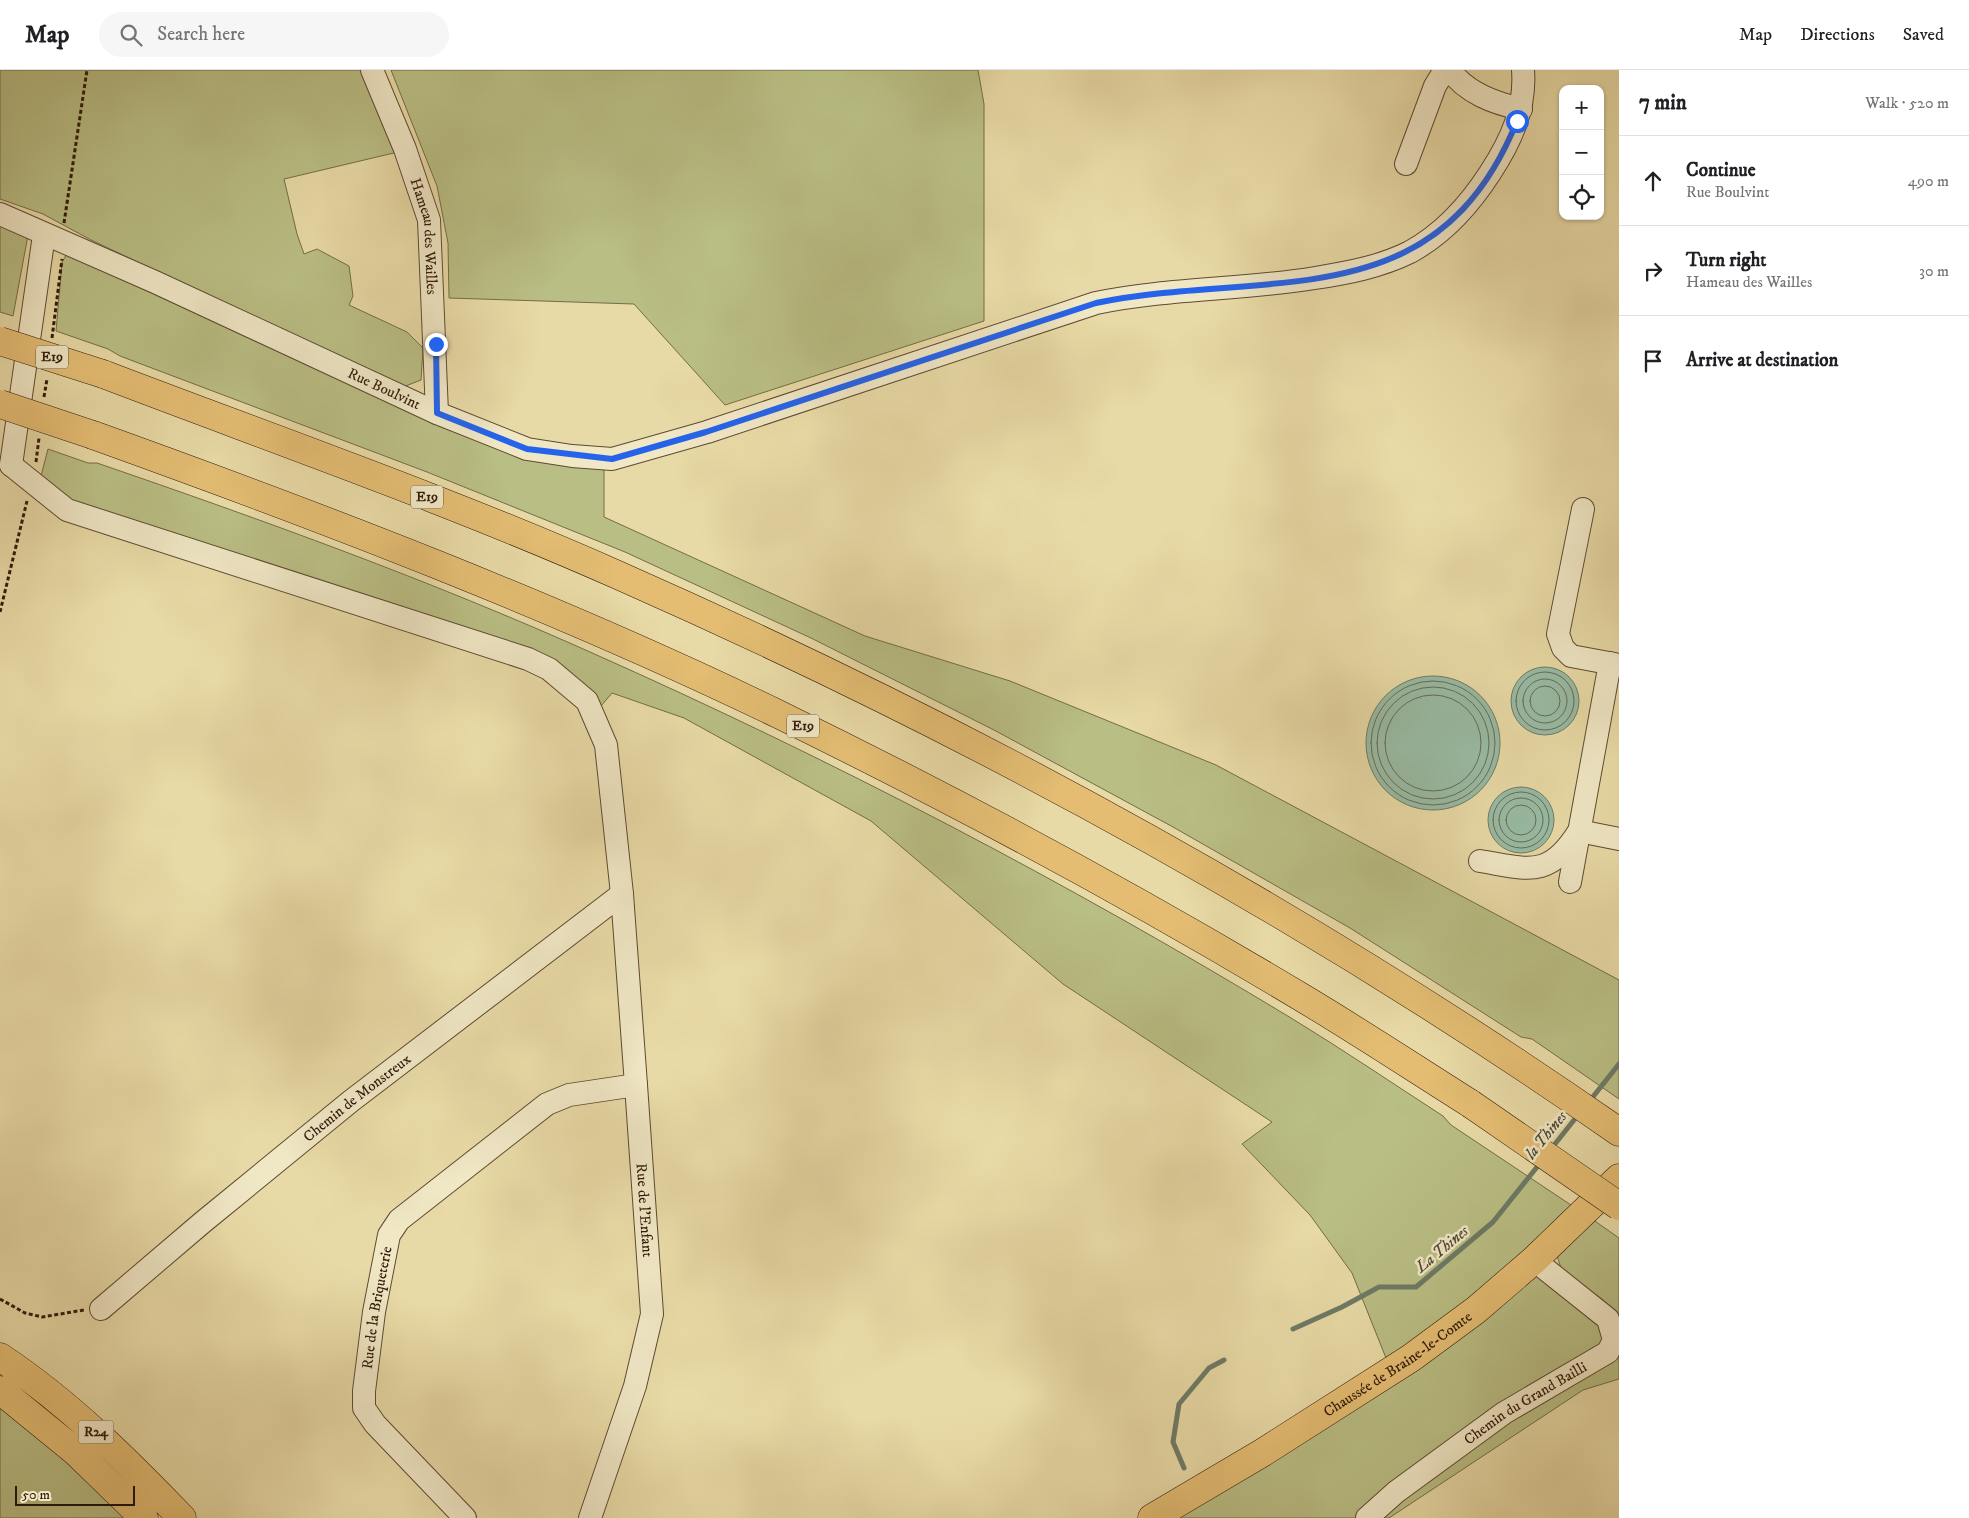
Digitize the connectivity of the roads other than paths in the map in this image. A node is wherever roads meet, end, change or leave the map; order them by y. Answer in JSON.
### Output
{"nodes":[{"id":1,"x":372,"y":70,"type":"edge"},
{"id":2,"x":1445,"y":70,"type":"edge"},
{"id":3,"x":1450,"y":70,"type":"edge"},
{"id":4,"x":1523,"y":70,"type":"edge"},
{"id":5,"x":1521,"y":109,"type":"junction"},
{"id":6,"x":1406,"y":164,"type":"dead end"},
{"id":7,"x":0,"y":214,"type":"edge"},
{"id":8,"x":53,"y":239,"type":"junction"},
{"id":9,"x":0,"y":341,"type":"edge"},
{"id":10,"x":0,"y":404,"type":"edge"},
{"id":11,"x":437,"y":413,"type":"junction"},
{"id":12,"x":6,"y":469,"type":"edge"},
{"id":13,"x":1583,"y":509,"type":"dead end"},
{"id":14,"x":1614,"y":664,"type":"edge"},
{"id":15,"x":1579,"y":831,"type":"junction"},
{"id":16,"x":1619,"y":839,"type":"edge"},
{"id":17,"x":1480,"y":860,"type":"dead end"},
{"id":18,"x":1570,"y":882,"type":"dead end"},
{"id":19,"x":622,"y":894,"type":"junction"},
{"id":20,"x":636,"y":1085,"type":"junction"},
{"id":21,"x":1619,"y":1132,"type":"edge"},
{"id":22,"x":1619,"y":1178,"type":"edge"},
{"id":23,"x":1619,"y":1206,"type":"edge"},
{"id":24,"x":1534,"y":1260,"type":"junction"},
{"id":25,"x":101,"y":1309,"type":"road end"},
{"id":26,"x":0,"y":1357,"type":"edge"},
{"id":27,"x":0,"y":1390,"type":"edge"},
{"id":28,"x":144,"y":1518,"type":"edge"},
{"id":29,"x":182,"y":1518,"type":"edge"},
{"id":30,"x":465,"y":1518,"type":"edge"},
{"id":31,"x":590,"y":1518,"type":"edge"},
{"id":32,"x":1152,"y":1518,"type":"edge"},
{"id":33,"x":1367,"y":1518,"type":"edge"}],
"edges":[{"from":1,"to":11,"type":"street","name":"Hameau des Wailles"},
{"from":2,"to":6,"type":"street"},
{"from":3,"to":5,"type":"street"},
{"from":4,"to":5,"type":"street","name":"Rue Boulvint"},
{"from":5,"to":11,"type":"street","name":"Rue Boulvint"},
{"from":7,"to":8,"type":"street","name":"Rue Boulvint"},
{"from":8,"to":11,"type":"street","name":"Rue Boulvint"},
{"from":8,"to":12,"type":"street"},
{"from":9,"to":21,"type":"main road","number":"E19","bridge":true},
{"from":10,"to":23,"type":"main road","number":"E19","bridge":true},
{"from":12,"to":19,"type":"street","name":"Rue de l'Enfant"},
{"from":13,"to":14,"type":"street"},
{"from":14,"to":15,"type":"street"},
{"from":15,"to":16,"type":"street"},
{"from":15,"to":17,"type":"street"},
{"from":15,"to":18,"type":"street"},
{"from":19,"to":20,"type":"street","name":"Rue de l'Enfant"},
{"from":19,"to":25,"type":"street","name":"Chemin de Monstreux"},
{"from":20,"to":30,"type":"street","name":"Rue de la Briqueterie"},
{"from":20,"to":31,"type":"street","name":"Rue de l'Enfant"},
{"from":22,"to":24,"type":"main road","name":"Chaussée de Braine-le-Comte"},
{"from":24,"to":32,"type":"main road","name":"Chaussée de Braine-le-Comte"},
{"from":24,"to":33,"type":"street","name":"Chemin du Grand Bailli"},
{"from":26,"to":29,"type":"main road","number":"R24"},
{"from":27,"to":28,"type":"main road","number":"R24"}]}
